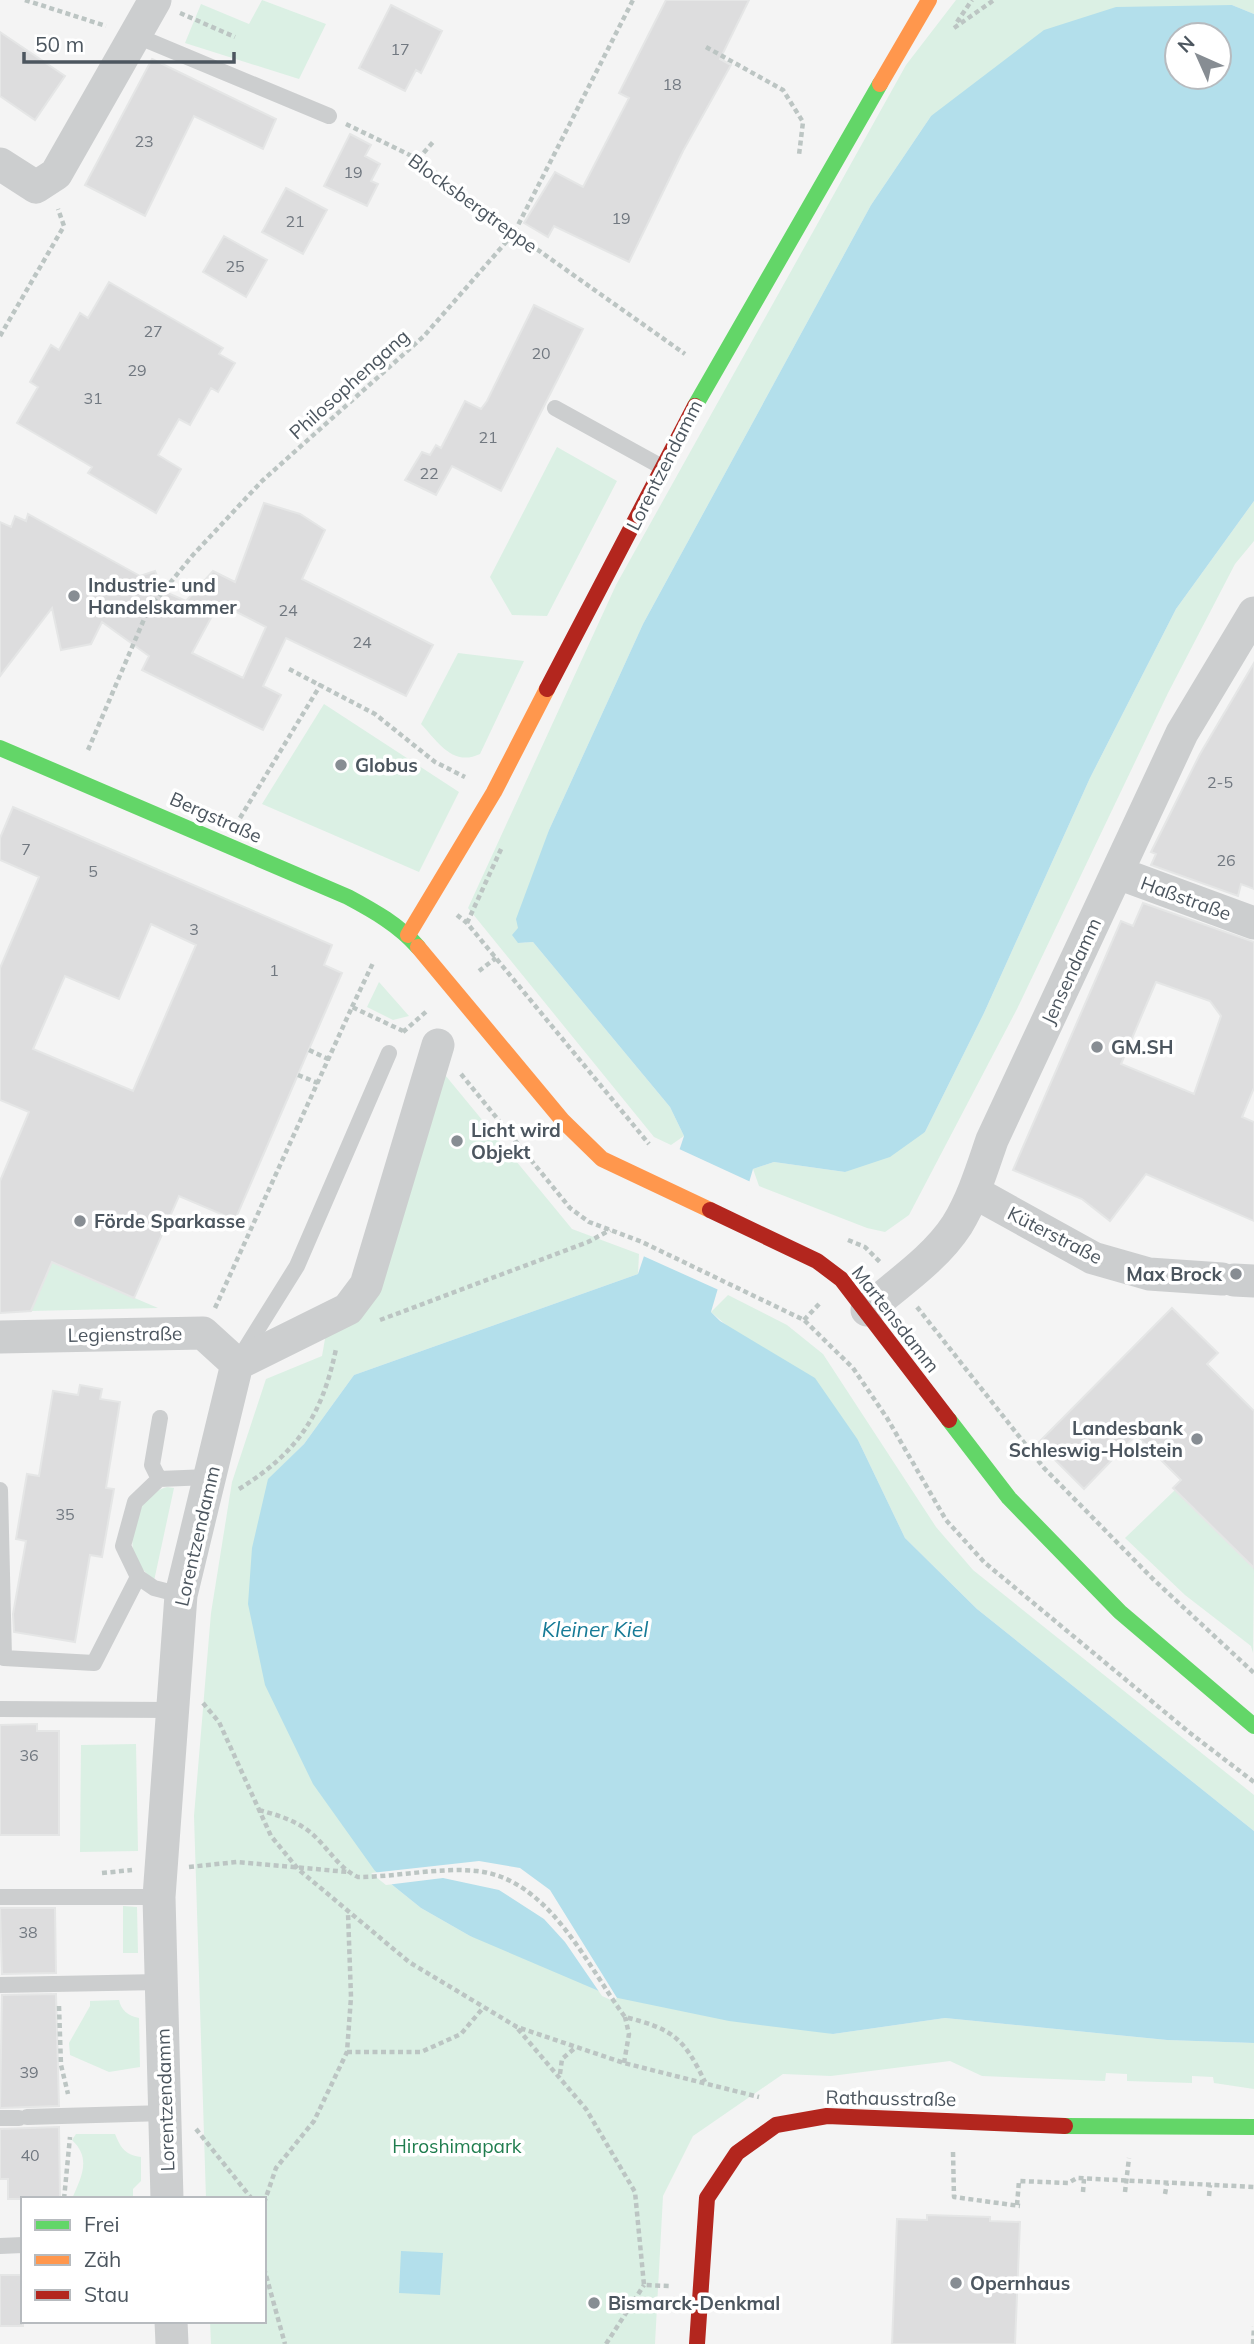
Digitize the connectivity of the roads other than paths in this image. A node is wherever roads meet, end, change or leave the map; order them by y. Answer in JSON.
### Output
{"nodes":[{"id":1,"x":929,"y":0,"type":"edge"},
{"id":2,"x":154,"y":1,"type":"edge"},
{"id":3,"x":137,"y":36,"type":"junction"},
{"id":4,"x":329,"y":116,"type":"road end"},
{"id":5,"x":0,"y":164,"type":"edge"},
{"id":6,"x":555,"y":408,"type":"dead end"},
{"id":7,"x":662,"y":467,"type":"junction"},
{"id":8,"x":1254,"y":613,"type":"edge"},
{"id":9,"x":0,"y":748,"type":"edge"},
{"id":10,"x":1118,"y":873,"type":"junction"},
{"id":11,"x":1254,"y":923,"type":"edge"},
{"id":12,"x":408,"y":935,"type":"junction"},
{"id":13,"x":438,"y":1045,"type":"road end"},
{"id":14,"x":389,"y":1053,"type":"dead end"},
{"id":15,"x":974,"y":1192,"type":"junction"},
{"id":16,"x":1237,"y":1280,"type":"edge"},
{"id":17,"x":867,"y":1310,"type":"junction"},
{"id":18,"x":0,"y":1337,"type":"edge"},
{"id":19,"x":237,"y":1364,"type":"junction"},
{"id":20,"x":160,"y":1418,"type":"dead end"},
{"id":21,"x":159,"y":1479,"type":"junction"},
{"id":22,"x":221,"y":1485,"type":"junction"},
{"id":23,"x":0,"y":1490,"type":"edge"},
{"id":24,"x":138,"y":1577,"type":"junction"},
{"id":25,"x":181,"y":1595,"type":"junction"},
{"id":26,"x":187,"y":1706,"type":"junction"},
{"id":27,"x":0,"y":1709,"type":"edge"},
{"id":28,"x":1254,"y":1726,"type":"edge"},
{"id":29,"x":159,"y":1882,"type":"junction"},
{"id":30,"x":0,"y":1896,"type":"edge"},
{"id":31,"x":161,"y":1982,"type":"junction"},
{"id":32,"x":0,"y":1985,"type":"edge"},
{"id":33,"x":165,"y":2113,"type":"junction"},
{"id":34,"x":0,"y":2119,"type":"edge"},
{"id":35,"x":1254,"y":2127,"type":"edge"},
{"id":36,"x":167,"y":2197,"type":"edge"},
{"id":37,"x":21,"y":2245,"type":"edge"},
{"id":38,"x":0,"y":2246,"type":"edge"},
{"id":39,"x":171,"y":2323,"type":"edge"},
{"id":40,"x":172,"y":2344,"type":"edge"},
{"id":41,"x":697,"y":2344,"type":"edge"}],
"edges":[{"from":1,"to":7,"type":"street","name":"Lorentzendamm"},
{"from":2,"to":3,"type":"street"},
{"from":3,"to":4,"type":"lane"},
{"from":3,"to":5,"type":"street"},
{"from":6,"to":7,"type":"lane"},
{"from":7,"to":12,"type":"street","name":"Lorentzendamm"},
{"from":8,"to":10,"type":"street","name":"Jensendamm"},
{"from":9,"to":12,"type":"street","name":"Bergstraße"},
{"from":10,"to":11,"type":"street","name":"Haßstraße"},
{"from":10,"to":15,"type":"street","name":"Jensendamm"},
{"from":12,"to":17,"type":"street","name":"Martensdamm"},
{"from":13,"to":19,"type":"street"},
{"from":14,"to":19,"type":"lane"},
{"from":15,"to":16,"type":"street","name":"Küterstraße"},
{"from":15,"to":17,"type":"street","name":"Jensendamm"},
{"from":17,"to":28,"type":"street","name":"Martensdamm"},
{"from":18,"to":19,"type":"street","name":"Legienstraße"},
{"from":19,"to":22,"type":"street","name":"Lorentzendamm"},
{"from":20,"to":21,"type":"lane"},
{"from":21,"to":22,"type":"lane"},
{"from":21,"to":24,"type":"lane"},
{"from":22,"to":25,"type":"street","name":"Lorentzendamm"},
{"from":23,"to":24,"type":"lane"},
{"from":24,"to":25,"type":"lane"},
{"from":25,"to":26,"type":"street","name":"Lorentzendamm"},
{"from":26,"to":27,"type":"lane"},
{"from":26,"to":29,"type":"street","name":"Lorentzendamm"},
{"from":29,"to":30,"type":"lane"},
{"from":29,"to":31,"type":"street","name":"Lorentzendamm"},
{"from":31,"to":32,"type":"lane"},
{"from":31,"to":33,"type":"street","name":"Lorentzendamm"},
{"from":33,"to":34,"type":"lane"},
{"from":33,"to":36,"type":"street","name":"Lorentzendamm"},
{"from":35,"to":41,"type":"street","name":"Rathausstraße"},
{"from":37,"to":38,"type":"lane"},
{"from":39,"to":40,"type":"street"}]}
